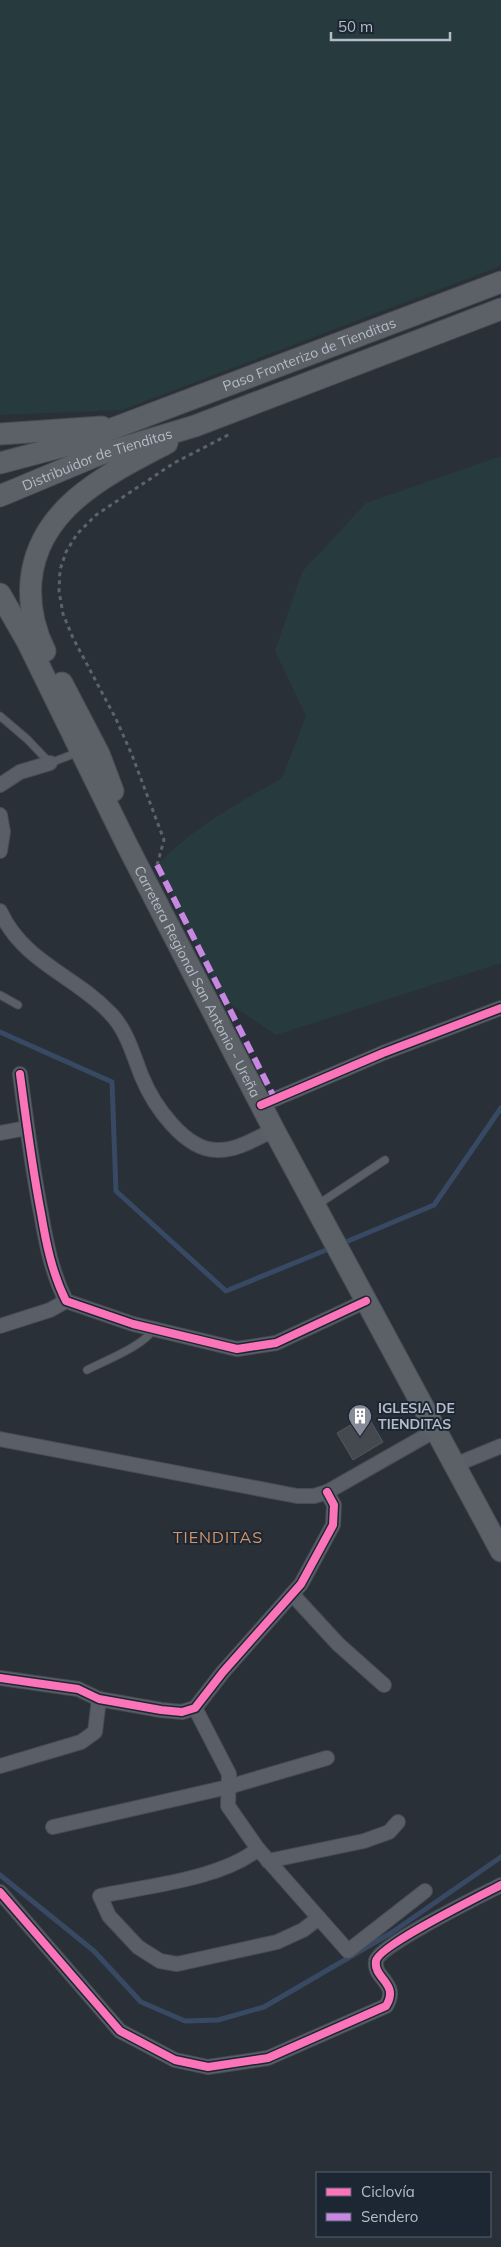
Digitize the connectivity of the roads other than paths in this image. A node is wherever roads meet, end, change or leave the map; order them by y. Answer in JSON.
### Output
{"nodes":[{"id":1,"x":501,"y":282,"type":"edge"},
{"id":2,"x":501,"y":309,"type":"edge"},
{"id":3,"x":195,"y":426,"type":"junction"},
{"id":4,"x":117,"y":428,"type":"junction"},
{"id":5,"x":0,"y":434,"type":"edge"},
{"id":6,"x":0,"y":463,"type":"edge"},
{"id":7,"x":0,"y":496,"type":"edge"},
{"id":8,"x":0,"y":594,"type":"edge"},
{"id":9,"x":0,"y":716,"type":"edge"},
{"id":10,"x":80,"y":752,"type":"junction"},
{"id":11,"x":50,"y":763,"type":"junction"},
{"id":12,"x":0,"y":785,"type":"edge"},
{"id":13,"x":0,"y":815,"type":"edge"},
{"id":14,"x":127,"y":845,"type":"junction"},
{"id":15,"x":0,"y":851,"type":"edge"},
{"id":16,"x":0,"y":911,"type":"edge"},
{"id":17,"x":0,"y":995,"type":"edge"},
{"id":18,"x":18,"y":1005,"type":"dead end"},
{"id":19,"x":501,"y":1008,"type":"edge"},
{"id":20,"x":20,"y":1074,"type":"dead end"},
{"id":21,"x":261,"y":1105,"type":"junction"},
{"id":22,"x":27,"y":1128,"type":"junction"},
{"id":23,"x":274,"y":1130,"type":"junction"},
{"id":24,"x":0,"y":1132,"type":"edge"},
{"id":25,"x":385,"y":1160,"type":"dead end"},
{"id":26,"x":316,"y":1206,"type":"junction"},
{"id":27,"x":66,"y":1301,"type":"junction"},
{"id":28,"x":366,"y":1301,"type":"junction"},
{"id":29,"x":0,"y":1326,"type":"edge"},
{"id":30,"x":154,"y":1329,"type":"junction"},
{"id":31,"x":87,"y":1370,"type":"dead end"},
{"id":32,"x":436,"y":1430,"type":"junction"},
{"id":33,"x":0,"y":1439,"type":"edge"},
{"id":34,"x":501,"y":1446,"type":"edge"},
{"id":35,"x":455,"y":1465,"type":"junction"},
{"id":36,"x":327,"y":1492,"type":"junction"},
{"id":37,"x":501,"y":1550,"type":"edge"},
{"id":38,"x":292,"y":1594,"type":"junction"},
{"id":39,"x":0,"y":1678,"type":"edge"},
{"id":40,"x":384,"y":1685,"type":"dead end"},
{"id":41,"x":99,"y":1699,"type":"junction"},
{"id":42,"x":195,"y":1708,"type":"junction"},
{"id":43,"x":328,"y":1758,"type":"dead end"},
{"id":44,"x":0,"y":1766,"type":"edge"},
{"id":45,"x":228,"y":1787,"type":"junction"},
{"id":46,"x":398,"y":1822,"type":"dead end"},
{"id":47,"x":53,"y":1827,"type":"dead end"},
{"id":48,"x":258,"y":1849,"type":"junction"},
{"id":49,"x":268,"y":1861,"type":"junction"},
{"id":50,"x":501,"y":1885,"type":"edge"},
{"id":51,"x":426,"y":1891,"type":"dead end"},
{"id":52,"x":0,"y":1892,"type":"edge"},
{"id":53,"x":319,"y":1918,"type":"junction"}],
"edges":[{"from":1,"to":4,"type":"main road","name":"Paso Fronterizo de Tienditas"},
{"from":2,"to":3,"type":"main road","name":"Paso Fronterizo de Tienditas"},
{"from":3,"to":7,"type":"main road","name":"Distribuidor de Tienditas"},
{"from":3,"to":14,"type":"main road"},
{"from":4,"to":5,"type":"main road"},
{"from":4,"to":6,"type":"main road","name":"Distribuidor de Tienditas"},
{"from":8,"to":10,"type":"main road","name":"Carretera Regional San Antonio - Ureña"},
{"from":9,"to":11,"type":"lane"},
{"from":10,"to":11,"type":"lane"},
{"from":10,"to":14,"type":"main road","name":"Carretera Regional San Antonio - Ureña"},
{"from":11,"to":12,"type":"street"},
{"from":13,"to":15,"type":"street"},
{"from":14,"to":21,"type":"main road","name":"Carretera Regional San Antonio - Ureña"},
{"from":16,"to":23,"type":"street"},
{"from":17,"to":18,"type":"lane"},
{"from":19,"to":21,"type":"street"},
{"from":20,"to":22,"type":"street"},
{"from":21,"to":23,"type":"main road","name":"Carretera Regional San Antonio - Ureña"},
{"from":22,"to":24,"type":"street"},
{"from":22,"to":27,"type":"street"},
{"from":23,"to":26,"type":"main road","name":"Carretera Regional San Antonio - Ureña"},
{"from":25,"to":26,"type":"lane"},
{"from":26,"to":28,"type":"main road","name":"Carretera Regional San Antonio - Ureña"},
{"from":27,"to":29,"type":"street"},
{"from":27,"to":30,"type":"street"},
{"from":28,"to":30,"type":"street"},
{"from":28,"to":32,"type":"main road","name":"Carretera Regional San Antonio - Ureña"},
{"from":30,"to":31,"type":"lane"},
{"from":32,"to":35,"type":"main road","name":"Carretera Regional San Antonio - Ureña"},
{"from":32,"to":36,"type":"street"},
{"from":33,"to":36,"type":"street"},
{"from":34,"to":35,"type":"street"},
{"from":35,"to":37,"type":"main road","name":"Carretera Regional San Antonio - Ureña"},
{"from":36,"to":38,"type":"street"},
{"from":38,"to":40,"type":"street"},
{"from":38,"to":42,"type":"street"},
{"from":39,"to":41,"type":"street"},
{"from":41,"to":42,"type":"street"},
{"from":41,"to":44,"type":"street"},
{"from":42,"to":45,"type":"street"},
{"from":43,"to":45,"type":"street"},
{"from":45,"to":47,"type":"street"},
{"from":45,"to":48,"type":"street"},
{"from":46,"to":49,"type":"street"},
{"from":48,"to":49,"type":"street"},
{"from":48,"to":53,"type":"street"},
{"from":49,"to":53,"type":"street"},
{"from":50,"to":52,"type":"street"},
{"from":51,"to":53,"type":"street"}]}
